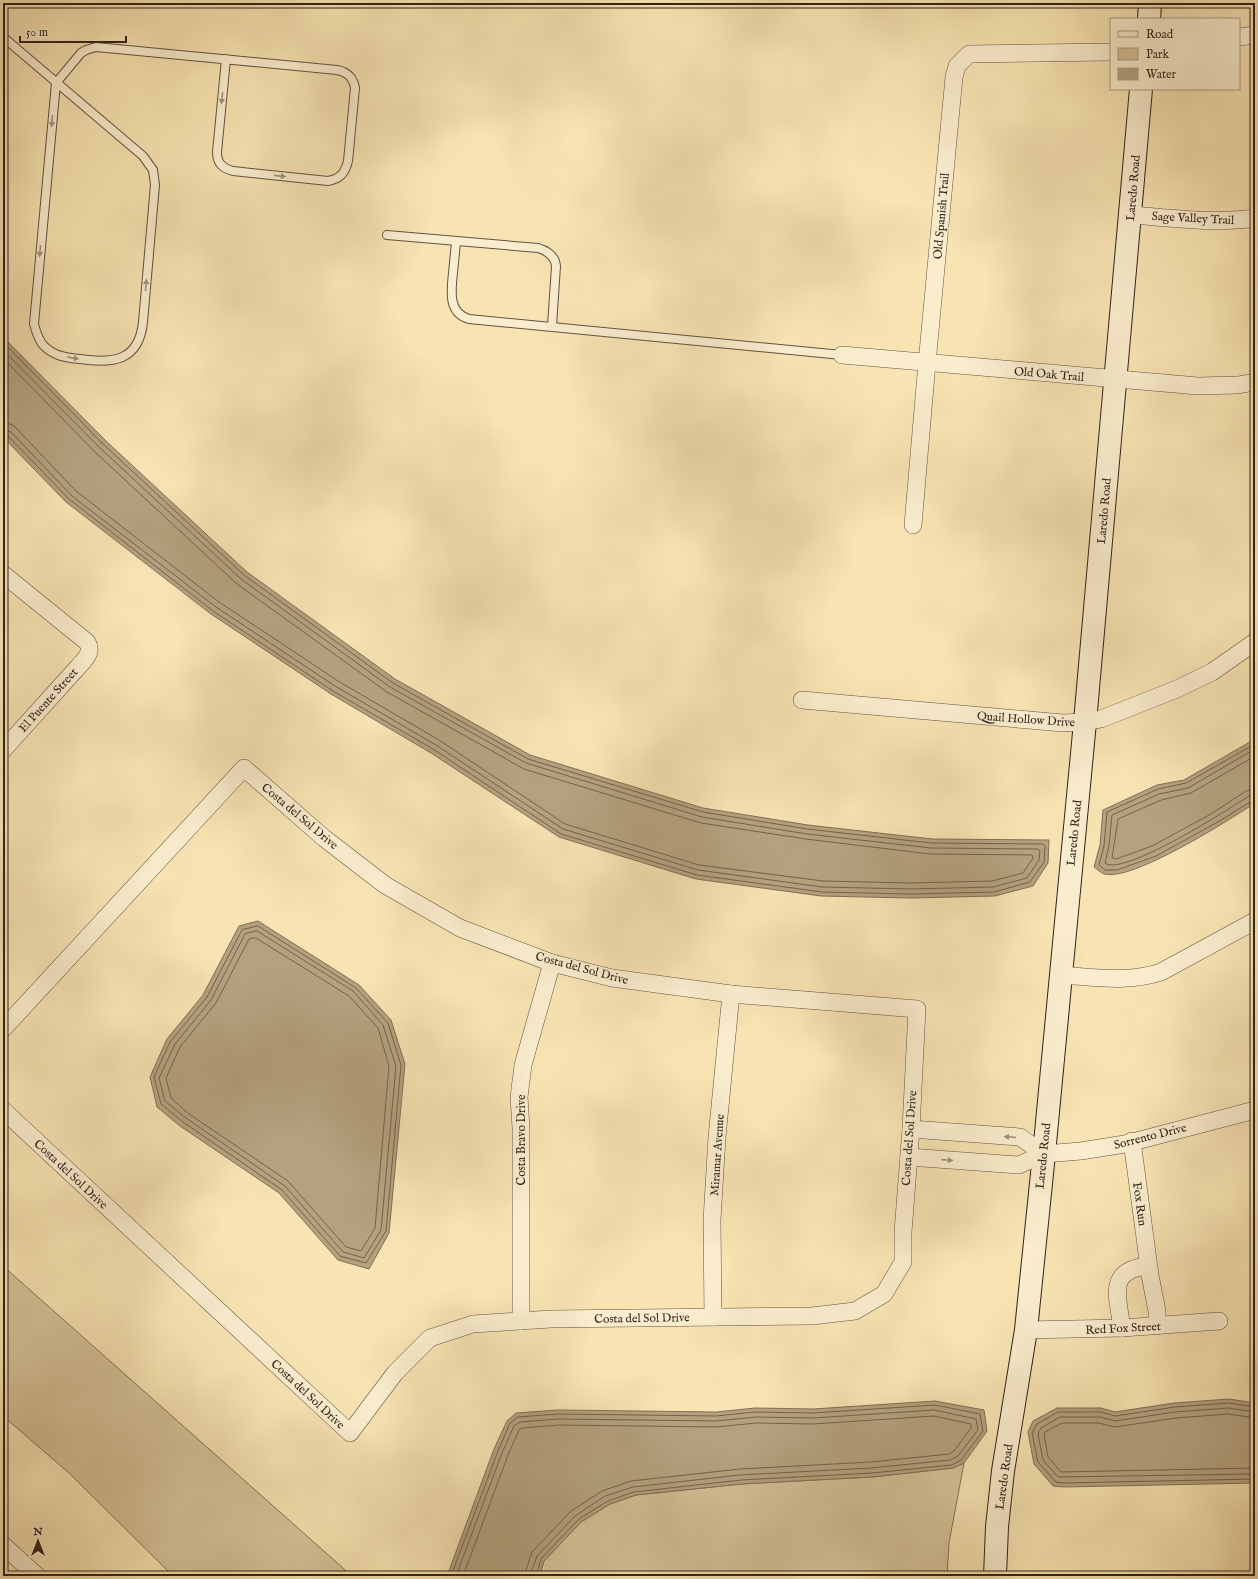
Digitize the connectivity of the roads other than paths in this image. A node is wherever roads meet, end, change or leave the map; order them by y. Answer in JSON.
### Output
{"nodes":[{"id":1,"x":1150,"y":3,"type":"edge"},
{"id":2,"x":1148,"y":18,"type":"edge"},
{"id":3,"x":1255,"y":35,"type":"edge"},
{"id":4,"x":3,"y":37,"type":"edge"},
{"id":5,"x":1240,"y":38,"type":"edge"},
{"id":6,"x":1110,"y":52,"type":"edge"},
{"id":7,"x":226,"y":59,"type":"junction"},
{"id":8,"x":56,"y":83,"type":"junction"},
{"id":9,"x":1141,"y":90,"type":"edge"},
{"id":10,"x":1130,"y":215,"type":"junction"},
{"id":11,"x":1255,"y":218,"type":"edge"},
{"id":12,"x":386,"y":235,"type":"dead end"},
{"id":13,"x":456,"y":242,"type":"junction"},
{"id":14,"x":552,"y":326,"type":"junction"},
{"id":15,"x":842,"y":355,"type":"joint"},
{"id":16,"x":926,"y":363,"type":"junction"},
{"id":17,"x":1116,"y":380,"type":"junction"},
{"id":18,"x":1255,"y":382,"type":"edge"},
{"id":19,"x":913,"y":525,"type":"dead end"},
{"id":20,"x":3,"y":574,"type":"edge"},
{"id":21,"x":1255,"y":642,"type":"edge"},
{"id":22,"x":802,"y":700,"type":"dead end"},
{"id":23,"x":1085,"y":722,"type":"junction"},
{"id":24,"x":3,"y":750,"type":"edge"},
{"id":25,"x":1255,"y":921,"type":"edge"},
{"id":26,"x":552,"y":963,"type":"junction"},
{"id":27,"x":1060,"y":975,"type":"junction"},
{"id":28,"x":731,"y":994,"type":"junction"},
{"id":29,"x":3,"y":1029,"type":"edge"},
{"id":30,"x":3,"y":1110,"type":"edge"},
{"id":31,"x":1255,"y":1110,"type":"edge"},
{"id":32,"x":911,"y":1129,"type":"junction"},
{"id":33,"x":1132,"y":1141,"type":"junction"},
{"id":34,"x":1044,"y":1154,"type":"junction"},
{"id":35,"x":909,"y":1157,"type":"junction"},
{"id":36,"x":1148,"y":1266,"type":"junction"},
{"id":37,"x":713,"y":1317,"type":"junction"},
{"id":38,"x":521,"y":1321,"type":"junction"},
{"id":39,"x":1220,"y":1321,"type":"dead end"},
{"id":40,"x":1157,"y":1326,"type":"junction"},
{"id":41,"x":1122,"y":1328,"type":"junction"},
{"id":42,"x":1026,"y":1330,"type":"junction"},
{"id":43,"x":6,"y":1554,"type":"edge"},
{"id":44,"x":37,"y":1576,"type":"edge"},
{"id":45,"x":995,"y":1576,"type":"edge"}],
"edges":[{"from":1,"to":2,"type":"street"},
{"from":3,"to":5,"type":"street"},
{"from":4,"to":8,"type":"lane"},
{"from":6,"to":16,"type":"street","name":"Old Spanish Trail"},
{"from":7,"to":7,"type":"lane","one_way":true},
{"from":7,"to":8,"type":"lane"},
{"from":8,"to":8,"type":"lane","one_way":true},
{"from":9,"to":10,"type":"street","name":"Laredo Road"},
{"from":10,"to":11,"type":"street","name":"Sage Valley Trail"},
{"from":10,"to":17,"type":"street","name":"Laredo Road"},
{"from":12,"to":13,"type":"lane"},
{"from":13,"to":14,"type":"lane"},
{"from":13,"to":14,"type":"lane"},
{"from":14,"to":15,"type":"lane"},
{"from":15,"to":16,"type":"street","name":"Old Oak Trail"},
{"from":16,"to":17,"type":"street","name":"Old Oak Trail"},
{"from":16,"to":19,"type":"street","name":"Old Spanish Trail"},
{"from":17,"to":18,"type":"street","name":"Old Oak Trail"},
{"from":17,"to":23,"type":"street","name":"Laredo Road"},
{"from":20,"to":24,"type":"street","name":"El Puente Street"},
{"from":21,"to":23,"type":"street","name":"Quail Hollow Drive"},
{"from":22,"to":23,"type":"street","name":"Quail Hollow Drive"},
{"from":23,"to":27,"type":"street","name":"Laredo Road"},
{"from":25,"to":27,"type":"street"},
{"from":26,"to":28,"type":"street","name":"Costa del Sol Drive"},
{"from":26,"to":29,"type":"street","name":"Costa del Sol Drive"},
{"from":26,"to":38,"type":"street","name":"Costa Bravo Drive"},
{"from":27,"to":34,"type":"street","name":"Laredo Road"},
{"from":28,"to":32,"type":"street","name":"Costa del Sol Drive"},
{"from":28,"to":37,"type":"street","name":"Miramar Avenue"},
{"from":30,"to":38,"type":"street","name":"Costa del Sol Drive"},
{"from":31,"to":33,"type":"street","name":"Sorrento Drive"},
{"from":34,"to":32,"type":"street","one_way":true},
{"from":32,"to":35,"type":"street","name":"Costa del Sol Drive"},
{"from":33,"to":34,"type":"street","name":"Sorrento Drive"},
{"from":33,"to":36,"type":"street","name":"Fox Run"},
{"from":35,"to":34,"type":"street","name":"Sorrento Drive","one_way":true},
{"from":34,"to":42,"type":"street","name":"Laredo Road"},
{"from":35,"to":37,"type":"street","name":"Costa del Sol Drive"},
{"from":36,"to":40,"type":"street","name":"Fox Run"},
{"from":36,"to":41,"type":"street"},
{"from":37,"to":38,"type":"street","name":"Costa del Sol Drive"},
{"from":39,"to":40,"type":"street","name":"Red Fox Street"},
{"from":40,"to":41,"type":"street","name":"Red Fox Street"},
{"from":41,"to":42,"type":"street","name":"Red Fox Street"},
{"from":42,"to":45,"type":"street","name":"Laredo Road"},
{"from":43,"to":44,"type":"street"}]}
